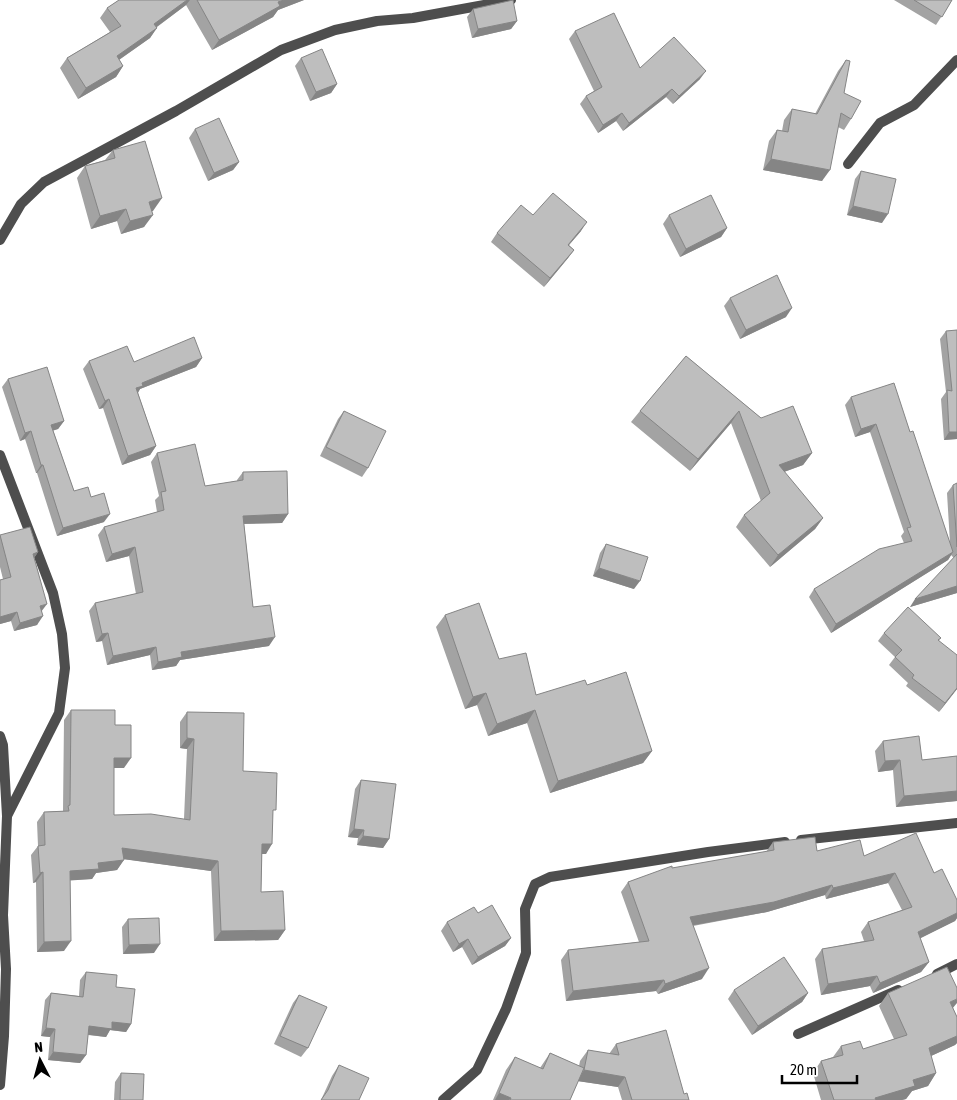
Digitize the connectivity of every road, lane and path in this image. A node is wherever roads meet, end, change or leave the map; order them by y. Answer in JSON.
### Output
{"nodes":[{"id":1,"x":511,"y":0,"type":"edge"},
{"id":2,"x":957,"y":60,"type":"edge"},
{"id":3,"x":848,"y":164,"type":"dead end"},
{"id":4,"x":0,"y":240,"type":"edge"},
{"id":5,"x":0,"y":455,"type":"edge"},
{"id":6,"x":0,"y":736,"type":"edge"},
{"id":7,"x":7,"y":816,"type":"junction"},
{"id":8,"x":957,"y":823,"type":"edge"},
{"id":9,"x":957,"y":964,"type":"edge"},
{"id":10,"x":923,"y":979,"type":"edge"},
{"id":11,"x":906,"y":986,"type":"edge"},
{"id":12,"x":798,"y":1034,"type":"dead end"},
{"id":13,"x":0,"y":1085,"type":"edge"},
{"id":14,"x":443,"y":1100,"type":"edge"}],
"edges":[{"from":1,"to":4,"type":"street"},
{"from":2,"to":3,"type":"street"},
{"from":5,"to":7,"type":"street"},
{"from":6,"to":7,"type":"street"},
{"from":7,"to":13,"type":"street"},
{"from":8,"to":14,"type":"street"},
{"from":9,"to":10,"type":"street"},
{"from":11,"to":12,"type":"street"}]}
